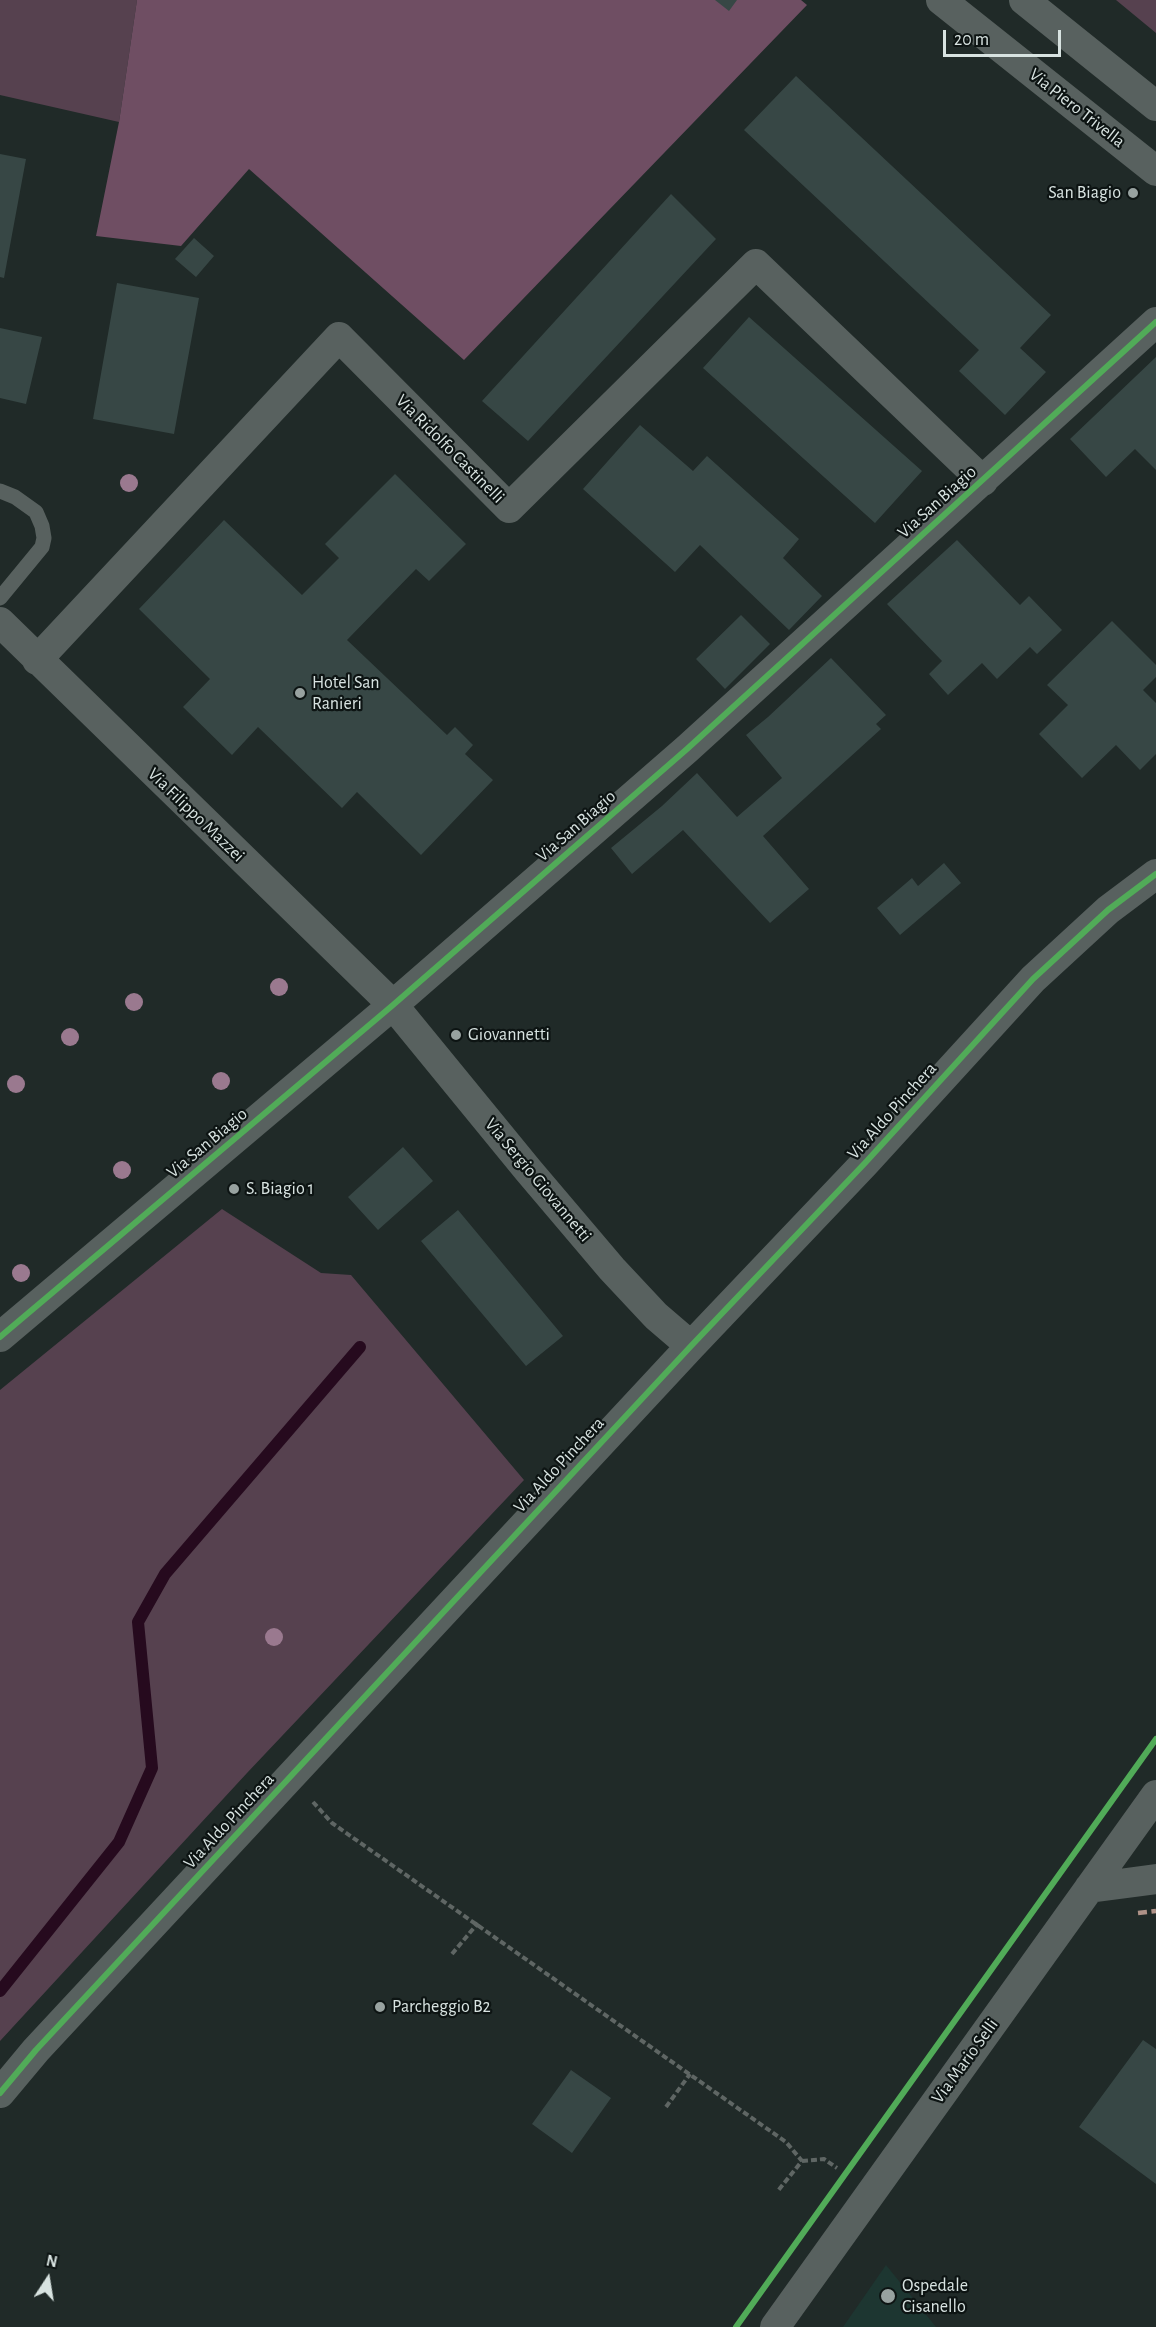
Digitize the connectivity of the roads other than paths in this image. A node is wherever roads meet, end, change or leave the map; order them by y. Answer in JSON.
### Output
{"nodes":[{"id":1,"x":941,"y":0,"type":"edge"},
{"id":2,"x":1024,"y":0,"type":"edge"},
{"id":3,"x":1156,"y":106,"type":"edge"},
{"id":4,"x":1156,"y":171,"type":"edge"},
{"id":5,"x":1156,"y":322,"type":"edge"},
{"id":6,"x":983,"y":481,"type":"junction"},
{"id":7,"x":0,"y":491,"type":"edge"},
{"id":8,"x":0,"y":598,"type":"edge"},
{"id":9,"x":0,"y":622,"type":"edge"},
{"id":10,"x":37,"y":660,"type":"junction"},
{"id":11,"x":1156,"y":874,"type":"edge"},
{"id":12,"x":393,"y":1005,"type":"junction"},
{"id":13,"x":0,"y":1337,"type":"edge"},
{"id":14,"x":691,"y":1346,"type":"junction"},
{"id":15,"x":1156,"y":1795,"type":"edge"},
{"id":16,"x":1156,"y":1880,"type":"edge"},
{"id":17,"x":1089,"y":1888,"type":"junction"},
{"id":18,"x":0,"y":2093,"type":"edge"},
{"id":19,"x":775,"y":2327,"type":"edge"}],
"edges":[{"from":1,"to":4,"type":"street","name":"Via Piero Trivella"},
{"from":2,"to":3,"type":"street"},
{"from":5,"to":6,"type":"street","name":"Via San Biagio"},
{"from":6,"to":10,"type":"street","name":"Via Ridolfo Castinelli"},
{"from":6,"to":12,"type":"street","name":"Via San Biagio"},
{"from":7,"to":8,"type":"lane"},
{"from":9,"to":10,"type":"street","name":"Via Filippo Mazzei"},
{"from":10,"to":12,"type":"street","name":"Via Filippo Mazzei"},
{"from":11,"to":14,"type":"street","name":"Via Aldo Pinchera"},
{"from":12,"to":13,"type":"street","name":"Via San Biagio"},
{"from":12,"to":14,"type":"street","name":"Via Sergio Giovannetti"},
{"from":14,"to":18,"type":"street","name":"Via Aldo Pinchera"},
{"from":15,"to":17,"type":"street","name":"Via Mario Selli"},
{"from":16,"to":17,"type":"street"},
{"from":17,"to":19,"type":"street","name":"Via Mario Selli"}]}
